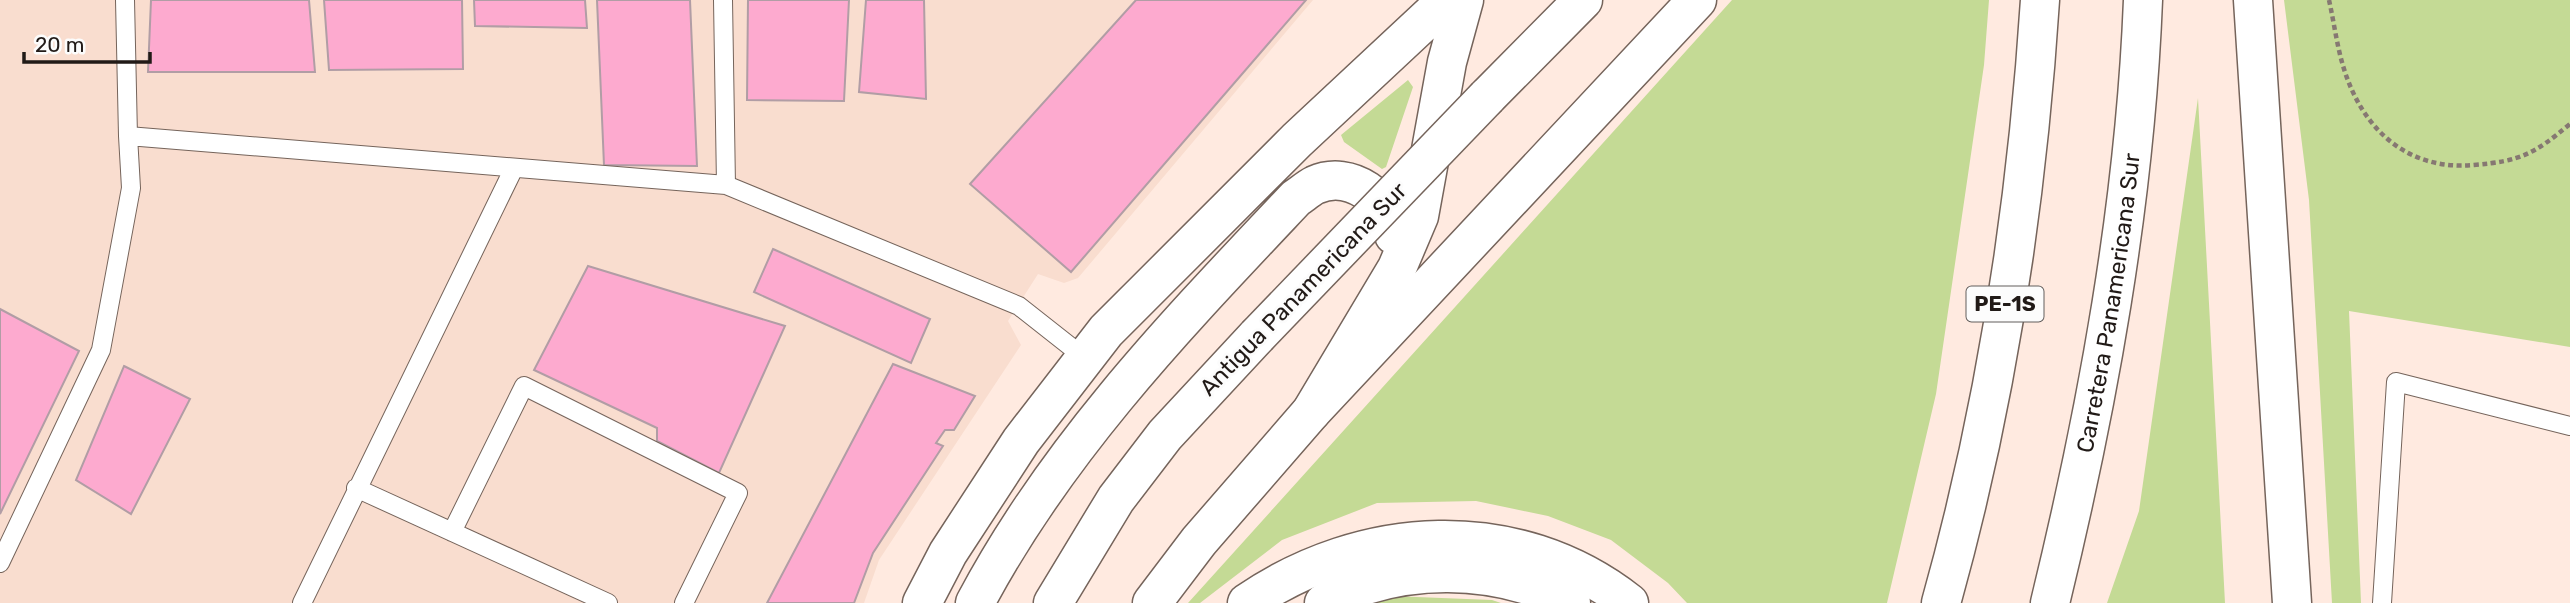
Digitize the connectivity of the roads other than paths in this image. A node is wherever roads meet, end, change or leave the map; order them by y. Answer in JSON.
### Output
{"nodes":[{"id":1,"x":125,"y":0,"type":"edge"},
{"id":2,"x":723,"y":0,"type":"edge"},
{"id":3,"x":1447,"y":0,"type":"edge"},
{"id":4,"x":1464,"y":0,"type":"edge"},
{"id":5,"x":1583,"y":0,"type":"edge"},
{"id":6,"x":1697,"y":0,"type":"edge"},
{"id":7,"x":2040,"y":0,"type":"edge"},
{"id":8,"x":2143,"y":0,"type":"edge"},
{"id":9,"x":2253,"y":0,"type":"edge"},
{"id":10,"x":128,"y":136,"type":"junction"},
{"id":11,"x":514,"y":168,"type":"junction"},
{"id":12,"x":726,"y":185,"type":"junction"},
{"id":13,"x":1397,"y":268,"type":"junction"},
{"id":14,"x":1085,"y":358,"type":"junction"},
{"id":15,"x":1311,"y":412,"type":"junction"},
{"id":16,"x":2570,"y":426,"type":"edge"},
{"id":17,"x":356,"y":488,"type":"junction"},
{"id":18,"x":452,"y":532,"type":"junction"},
{"id":19,"x":0,"y":563,"type":"edge"},
{"id":20,"x":302,"y":603,"type":"edge"},
{"id":21,"x":608,"y":603,"type":"edge"},
{"id":22,"x":684,"y":603,"type":"edge"},
{"id":23,"x":922,"y":603,"type":"edge"},
{"id":24,"x":975,"y":603,"type":"edge"},
{"id":25,"x":1053,"y":603,"type":"edge"},
{"id":26,"x":1152,"y":603,"type":"edge"},
{"id":27,"x":1247,"y":603,"type":"edge"},
{"id":28,"x":1324,"y":603,"type":"edge"},
{"id":29,"x":1571,"y":603,"type":"edge"},
{"id":30,"x":1629,"y":603,"type":"edge"},
{"id":31,"x":1941,"y":603,"type":"edge"},
{"id":32,"x":2050,"y":603,"type":"edge"},
{"id":33,"x":2292,"y":603,"type":"edge"},
{"id":34,"x":2382,"y":603,"type":"edge"}],
"edges":[{"from":1,"to":10,"type":"lane"},
{"from":2,"to":12,"type":"lane"},
{"from":3,"to":14,"type":"main road"},
{"from":4,"to":13,"type":"main road"},
{"from":5,"to":25,"type":"main road","name":"Antigua Panamericana Sur","bridge":true},
{"from":6,"to":15,"type":"main road"},
{"from":7,"to":31,"type":"main road","number":"PE-1S"},
{"from":8,"to":32,"type":"main road","name":"Carretera Panamericana Sur"},
{"from":9,"to":33,"type":"main road"},
{"from":10,"to":11,"type":"lane"},
{"from":10,"to":19,"type":"lane"},
{"from":11,"to":12,"type":"lane"},
{"from":11,"to":17,"type":"lane"},
{"from":12,"to":14,"type":"lane"},
{"from":13,"to":15,"type":"main road"},
{"from":13,"to":24,"type":"main road"},
{"from":14,"to":23,"type":"main road"},
{"from":15,"to":26,"type":"main road"},
{"from":16,"to":34,"type":"lane"},
{"from":17,"to":18,"type":"lane"},
{"from":17,"to":20,"type":"lane"},
{"from":18,"to":21,"type":"lane"},
{"from":18,"to":22,"type":"lane"},
{"from":27,"to":30,"type":"main road"},
{"from":28,"to":29,"type":"main road"}]}
